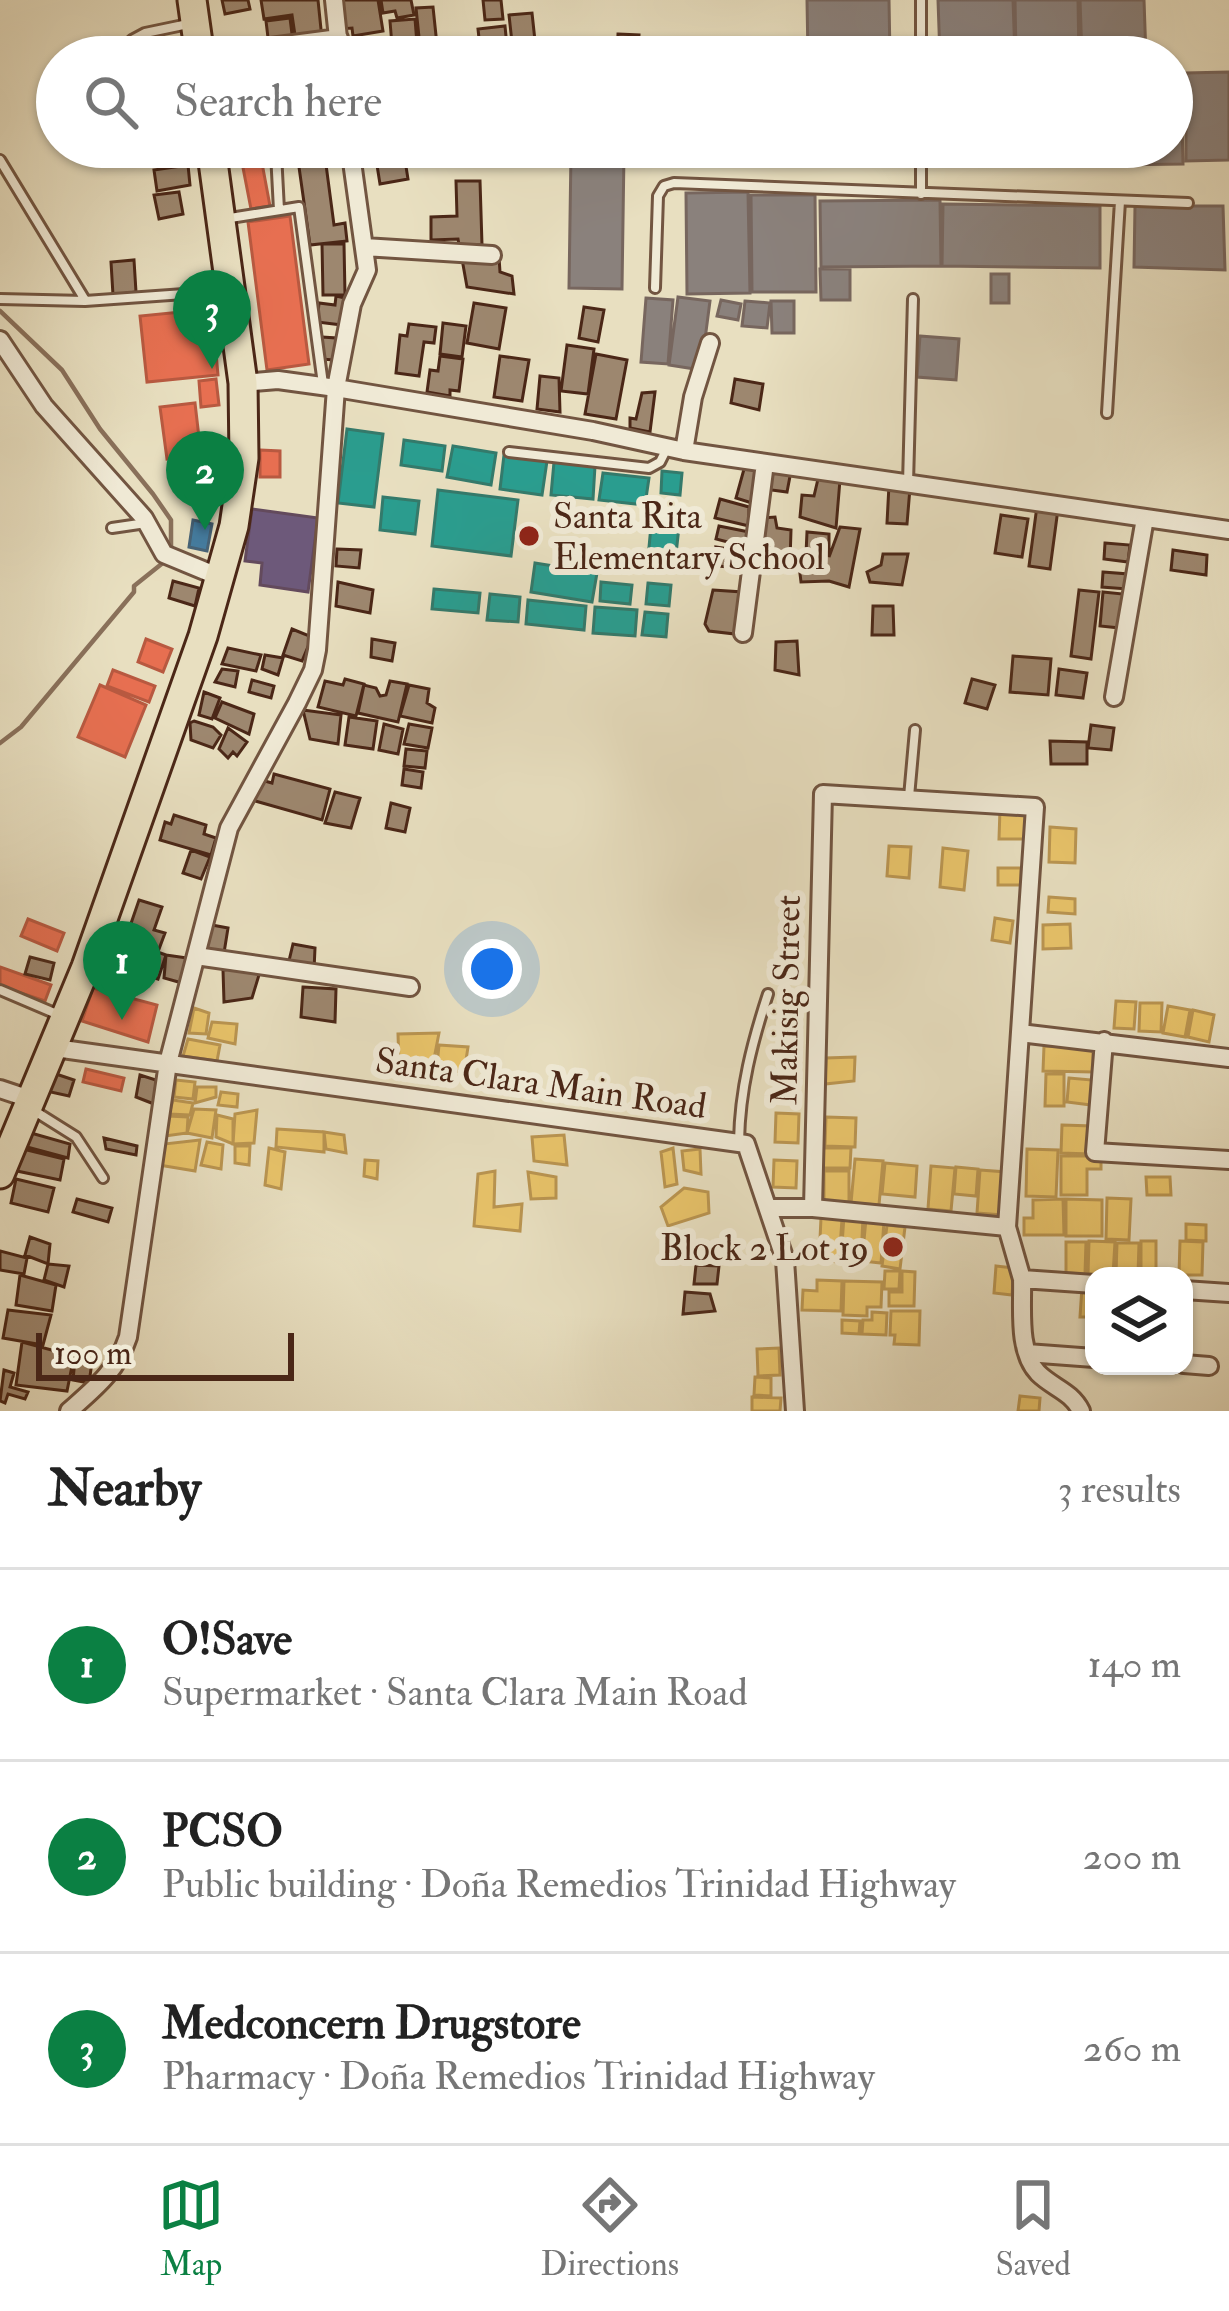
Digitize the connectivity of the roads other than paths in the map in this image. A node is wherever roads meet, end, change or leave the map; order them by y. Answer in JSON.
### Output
{"nodes":[{"id":1,"x":334,"y":0,"type":"edge"},
{"id":2,"x":921,"y":0,"type":"edge"},
{"id":3,"x":193,"y":11,"type":"edge"},
{"id":4,"x":139,"y":36,"type":"edge"},
{"id":5,"x":338,"y":36,"type":"edge"},
{"id":6,"x":921,"y":36,"type":"edge"},
{"id":7,"x":0,"y":160,"type":"edge"},
{"id":8,"x":214,"y":168,"type":"edge"},
{"id":9,"x":277,"y":168,"type":"edge"},
{"id":10,"x":353,"y":168,"type":"edge"},
{"id":11,"x":921,"y":168,"type":"edge"},
{"id":12,"x":921,"y":194,"type":"junction"},
{"id":13,"x":1120,"y":201,"type":"junction"},
{"id":14,"x":1188,"y":203,"type":"dead end"},
{"id":15,"x":279,"y":210,"type":"junction"},
{"id":16,"x":220,"y":220,"type":"junction"},
{"id":17,"x":364,"y":247,"type":"junction"},
{"id":18,"x":492,"y":255,"type":"dead end"},
{"id":19,"x":655,"y":288,"type":"dead end"},
{"id":20,"x":229,"y":291,"type":"junction"},
{"id":21,"x":2,"y":299,"type":"edge"},
{"id":22,"x":913,"y":299,"type":"dead end"},
{"id":23,"x":86,"y":301,"type":"junction"},
{"id":24,"x":0,"y":340,"type":"edge"},
{"id":25,"x":710,"y":344,"type":"dead end"},
{"id":26,"x":243,"y":383,"type":"junction"},
{"id":27,"x":329,"y":387,"type":"junction"},
{"id":28,"x":1107,"y":413,"type":"dead end"},
{"id":29,"x":676,"y":449,"type":"junction"},
{"id":30,"x":508,"y":452,"type":"dead end"},
{"id":31,"x":765,"y":463,"type":"junction"},
{"id":32,"x":908,"y":484,"type":"junction"},
{"id":33,"x":1145,"y":518,"type":"junction"},
{"id":34,"x":147,"y":523,"type":"junction"},
{"id":35,"x":112,"y":528,"type":"dead end"},
{"id":36,"x":1229,"y":530,"type":"edge"},
{"id":37,"x":222,"y":578,"type":"junction"},
{"id":38,"x":743,"y":633,"type":"dead end"},
{"id":39,"x":1114,"y":697,"type":"dead end"},
{"id":40,"x":915,"y":730,"type":"dead end"},
{"id":41,"x":909,"y":799,"type":"junction"},
{"id":42,"x":196,"y":956,"type":"junction"},
{"id":43,"x":410,"y":988,"type":"dead end"},
{"id":44,"x":0,"y":990,"type":"edge"},
{"id":45,"x":768,"y":994,"type":"dead end"},
{"id":46,"x":66,"y":1018,"type":"junction"},
{"id":47,"x":1020,"y":1034,"type":"junction"},
{"id":48,"x":1104,"y":1040,"type":"junction"},
{"id":49,"x":55,"y":1048,"type":"junction"},
{"id":50,"x":1229,"y":1058,"type":"edge"},
{"id":51,"x":168,"y":1063,"type":"junction"},
{"id":52,"x":0,"y":1089,"type":"edge"},
{"id":53,"x":31,"y":1104,"type":"junction"},
{"id":54,"x":739,"y":1143,"type":"junction"},
{"id":55,"x":1229,"y":1160,"type":"edge"},
{"id":56,"x":0,"y":1174,"type":"edge"},
{"id":57,"x":103,"y":1178,"type":"dead end"},
{"id":58,"x":768,"y":1208,"type":"junction"},
{"id":59,"x":813,"y":1208,"type":"junction"},
{"id":60,"x":1007,"y":1227,"type":"junction"},
{"id":61,"x":1022,"y":1279,"type":"junction"},
{"id":62,"x":1085,"y":1283,"type":"edge"},
{"id":63,"x":1193,"y":1291,"type":"edge"},
{"id":64,"x":1229,"y":1293,"type":"edge"},
{"id":65,"x":1027,"y":1353,"type":"junction"},
{"id":66,"x":1085,"y":1357,"type":"edge"},
{"id":67,"x":1193,"y":1365,"type":"edge"},
{"id":68,"x":1209,"y":1366,"type":"dead end"},
{"id":69,"x":69,"y":1411,"type":"edge"},
{"id":70,"x":795,"y":1411,"type":"edge"},
{"id":71,"x":1081,"y":1411,"type":"edge"}],
"edges":[{"from":1,"to":5,"type":"street"},
{"from":2,"to":6,"type":"lane"},
{"from":3,"to":4,"type":"lane"},
{"from":7,"to":23,"type":"lane"},
{"from":8,"to":16,"type":"highway"},
{"from":9,"to":15,"type":"lane"},
{"from":10,"to":17,"type":"street"},
{"from":11,"to":12,"type":"lane"},
{"from":12,"to":13,"type":"lane"},
{"from":12,"to":19,"type":"lane"},
{"from":13,"to":14,"type":"lane"},
{"from":13,"to":28,"type":"lane"},
{"from":15,"to":16,"type":"lane"},
{"from":15,"to":27,"type":"lane"},
{"from":16,"to":20,"type":"highway"},
{"from":17,"to":18,"type":"street"},
{"from":17,"to":27,"type":"street"},
{"from":20,"to":23,"type":"lane"},
{"from":20,"to":26,"type":"highway"},
{"from":21,"to":23,"type":"lane"},
{"from":22,"to":32,"type":"lane"},
{"from":24,"to":34,"type":"street"},
{"from":25,"to":29,"type":"street"},
{"from":26,"to":27,"type":"street"},
{"from":26,"to":37,"type":"highway"},
{"from":27,"to":29,"type":"street"},
{"from":27,"to":42,"type":"street"},
{"from":29,"to":30,"type":"lane"},
{"from":29,"to":31,"type":"street"},
{"from":31,"to":32,"type":"street"},
{"from":31,"to":38,"type":"street"},
{"from":32,"to":33,"type":"street"},
{"from":33,"to":36,"type":"street"},
{"from":33,"to":39,"type":"street"},
{"from":34,"to":35,"type":"lane"},
{"from":34,"to":37,"type":"street"},
{"from":37,"to":46,"type":"highway"},
{"from":40,"to":41,"type":"lane"},
{"from":41,"to":47,"type":"street"},
{"from":41,"to":59,"type":"street","name":"Makisig Street"},
{"from":42,"to":43,"type":"street"},
{"from":42,"to":51,"type":"street"},
{"from":44,"to":46,"type":"lane"},
{"from":45,"to":54,"type":"lane"},
{"from":46,"to":49,"type":"highway"},
{"from":47,"to":48,"type":"street"},
{"from":47,"to":60,"type":"street"},
{"from":48,"to":50,"type":"street"},
{"from":48,"to":55,"type":"street"},
{"from":49,"to":51,"type":"street","name":"Santa Clara Main Road"},
{"from":49,"to":53,"type":"highway"},
{"from":51,"to":54,"type":"street","name":"Santa Clara Main Road"},
{"from":51,"to":69,"type":"street"},
{"from":52,"to":53,"type":"street"},
{"from":53,"to":56,"type":"highway"},
{"from":53,"to":57,"type":"lane"},
{"from":54,"to":58,"type":"street","name":"Santa Clara Main Road"},
{"from":58,"to":59,"type":"street"},
{"from":58,"to":70,"type":"street","name":"Santa Clara Main Road"},
{"from":59,"to":60,"type":"street"},
{"from":60,"to":61,"type":"street"},
{"from":61,"to":62,"type":"street"},
{"from":61,"to":65,"type":"street"},
{"from":63,"to":64,"type":"street"},
{"from":65,"to":66,"type":"street"},
{"from":65,"to":71,"type":"street"},
{"from":67,"to":68,"type":"street"}]}
